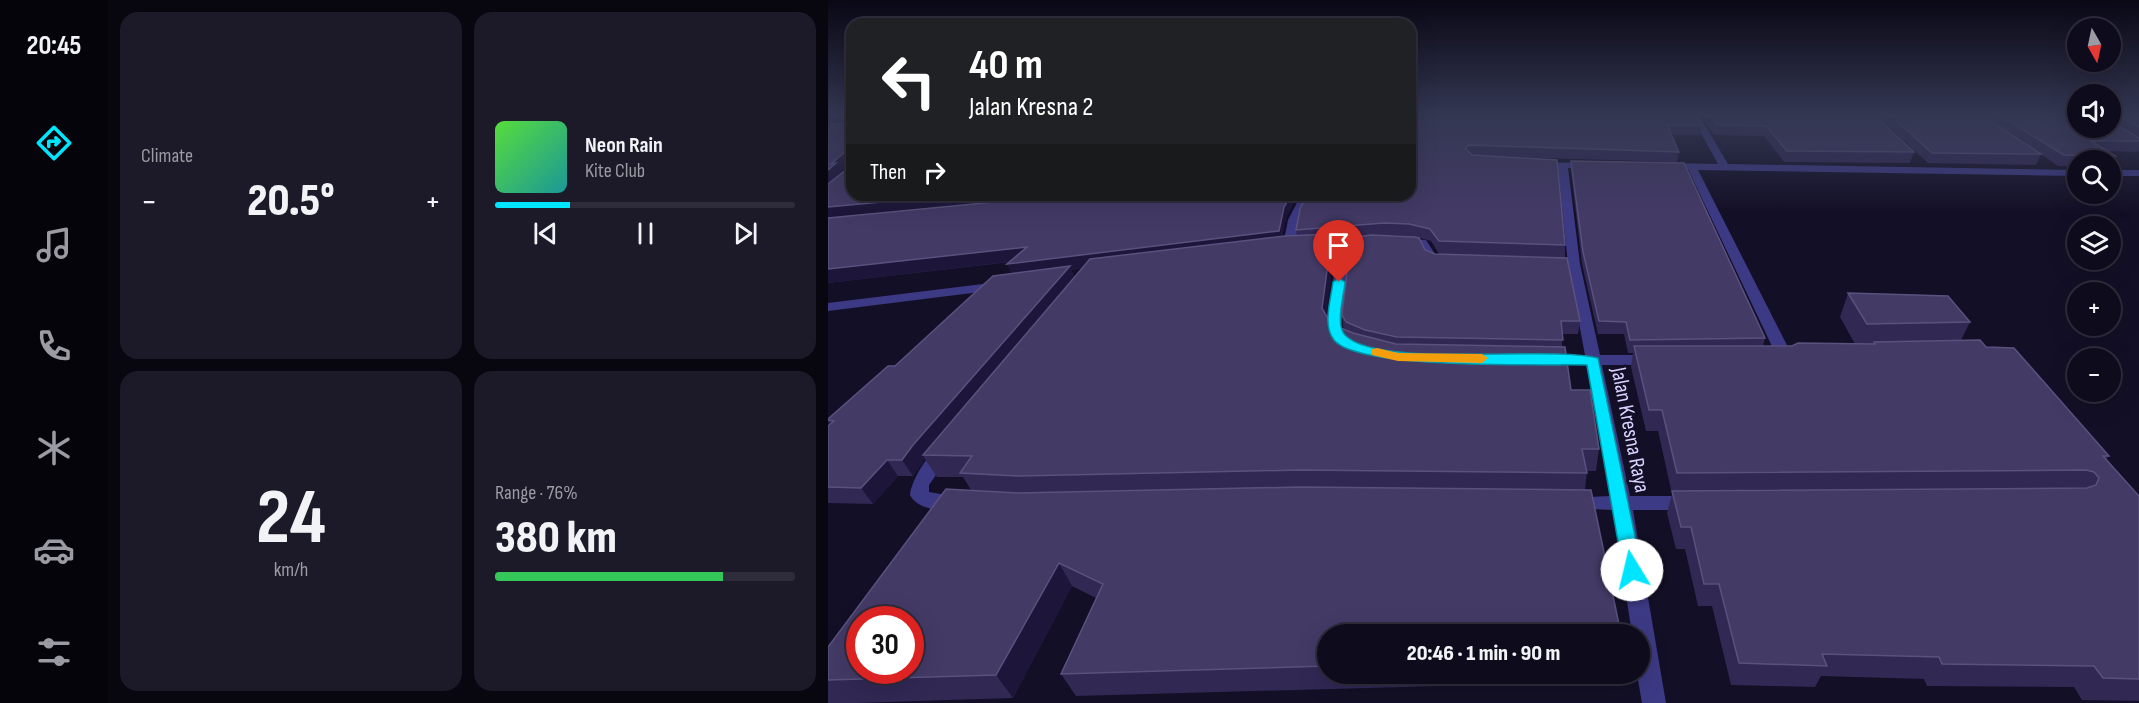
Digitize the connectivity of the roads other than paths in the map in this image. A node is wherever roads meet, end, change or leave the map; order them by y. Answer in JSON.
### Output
{"nodes":[{"id":1,"x":1714,"y":148,"type":"edge"},
{"id":2,"x":2042,"y":161,"type":"edge"},
{"id":3,"x":1919,"y":163,"type":"dead end"},
{"id":4,"x":1527,"y":164,"type":"edge"},
{"id":5,"x":1563,"y":165,"type":"junction"},
{"id":6,"x":1598,"y":166,"type":"edge"},
{"id":7,"x":1657,"y":166,"type":"edge"},
{"id":8,"x":1692,"y":166,"type":"junction"},
{"id":9,"x":1725,"y":167,"type":"junction"},
{"id":10,"x":1927,"y":171,"type":"junction"},
{"id":11,"x":2059,"y":173,"type":"junction"},
{"id":12,"x":2067,"y":173,"type":"edge"},
{"id":13,"x":2121,"y":173,"type":"edge"},
{"id":14,"x":2139,"y":173,"type":"edge"},
{"id":15,"x":1303,"y":201,"type":"edge"},
{"id":16,"x":1360,"y":241,"type":"edge"},
{"id":17,"x":1392,"y":242,"type":"edge"},
{"id":18,"x":1344,"y":246,"type":"junction"},
{"id":19,"x":1288,"y":248,"type":"junction"},
{"id":20,"x":1270,"y":251,"type":"edge"},
{"id":21,"x":1460,"y":261,"type":"edge"},
{"id":22,"x":1018,"y":283,"type":"edge"},
{"id":23,"x":828,"y":307,"type":"edge"},
{"id":24,"x":1361,"y":348,"type":"edge"},
{"id":25,"x":1536,"y":359,"type":"edge"},
{"id":26,"x":1763,"y":359,"type":"edge"},
{"id":27,"x":1672,"y":360,"type":"edge"},
{"id":28,"x":1593,"y":361,"type":"junction"},
{"id":29,"x":953,"y":440,"type":"edge"},
{"id":30,"x":1551,"y":503,"type":"edge"},
{"id":31,"x":1704,"y":503,"type":"edge"},
{"id":32,"x":974,"y":504,"type":"edge"},
{"id":33,"x":1622,"y":504,"type":"junction"},
{"id":34,"x":1654,"y":703,"type":"edge"}],
"edges":[{"from":1,"to":9,"type":"street"},
{"from":2,"to":11,"type":"street"},
{"from":3,"to":10,"type":"street"},
{"from":4,"to":5,"type":"street"},
{"from":5,"to":6,"type":"street"},
{"from":5,"to":28,"type":"street","name":"Jalan Kresna Raya"},
{"from":7,"to":8,"type":"street"},
{"from":8,"to":9,"type":"street"},
{"from":8,"to":26,"type":"street"},
{"from":9,"to":10,"type":"street"},
{"from":10,"to":11,"type":"street"},
{"from":11,"to":12,"type":"street"},
{"from":13,"to":14,"type":"street"},
{"from":15,"to":19,"type":"street"},
{"from":16,"to":18,"type":"street"},
{"from":17,"to":21,"type":"street"},
{"from":18,"to":19,"type":"street"},
{"from":18,"to":24,"type":"street"},
{"from":19,"to":20,"type":"street"},
{"from":22,"to":23,"type":"street"},
{"from":25,"to":28,"type":"street"},
{"from":27,"to":28,"type":"street"},
{"from":28,"to":33,"type":"street","name":"Jalan Kresna Raya"},
{"from":29,"to":32,"type":"street"},
{"from":30,"to":33,"type":"street"},
{"from":31,"to":33,"type":"street"},
{"from":33,"to":34,"type":"street","name":"Jalan Kresna Raya"}]}
